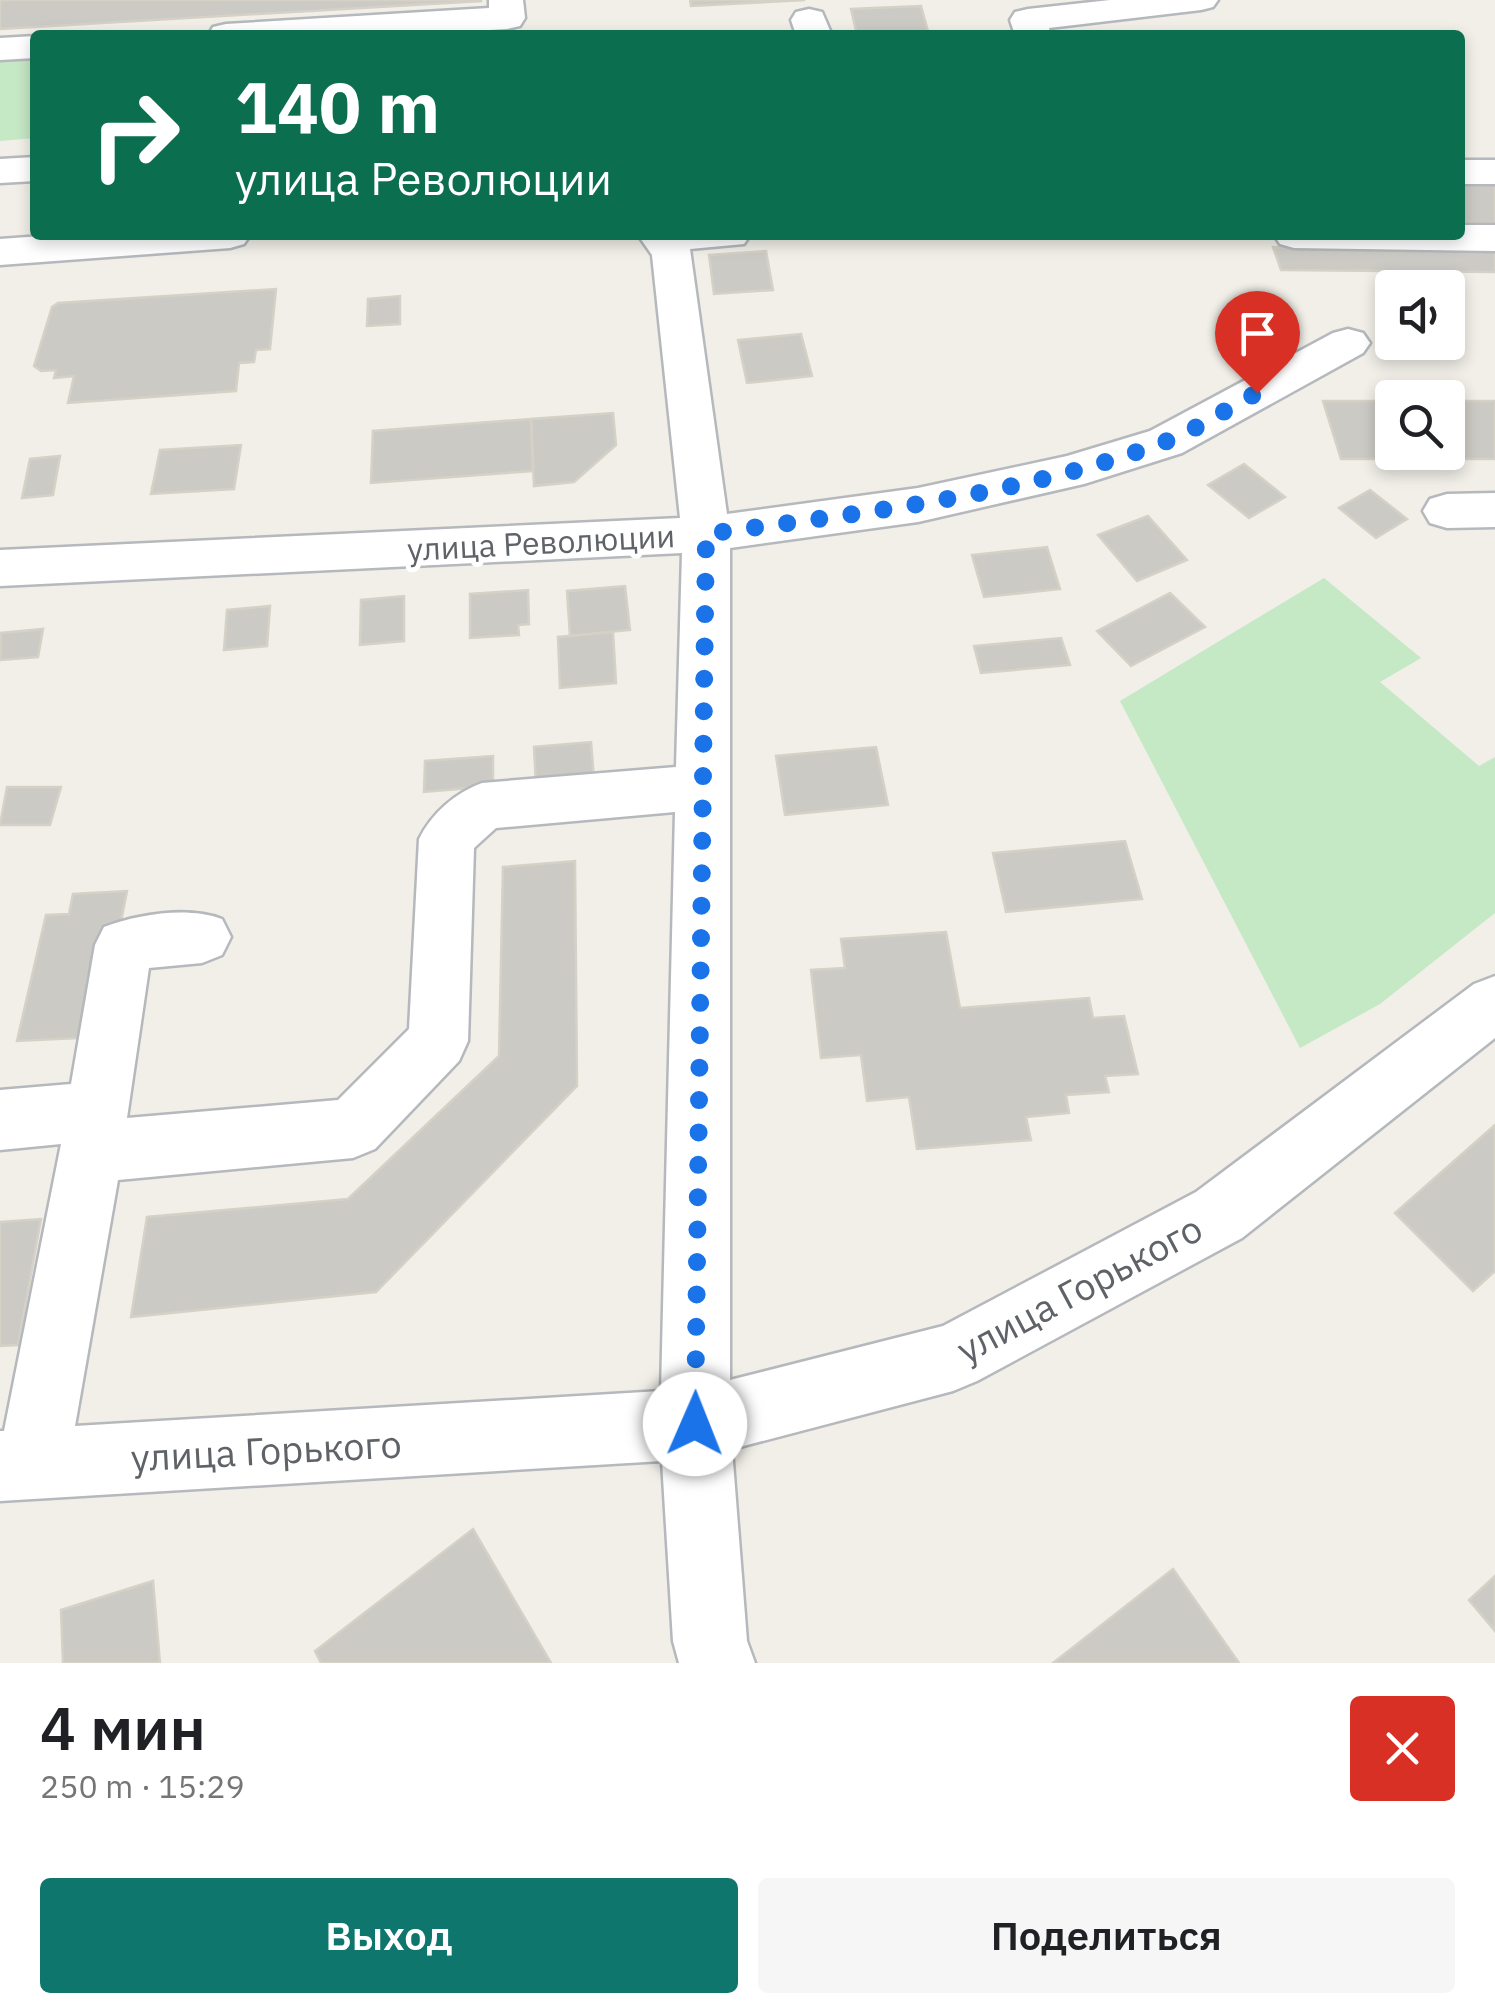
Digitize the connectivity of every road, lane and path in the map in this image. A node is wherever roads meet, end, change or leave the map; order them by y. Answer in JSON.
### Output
{"nodes":[{"id":1,"x":506,"y":0,"type":"edge"},
{"id":2,"x":1201,"y":0,"type":"edge"},
{"id":3,"x":465,"y":27,"type":"edge"},
{"id":4,"x":375,"y":30,"type":"edge"},
{"id":5,"x":1031,"y":30,"type":"edge"},
{"id":6,"x":30,"y":47,"type":"edge"},
{"id":7,"x":0,"y":50,"type":"edge"},
{"id":8,"x":30,"y":169,"type":"edge"},
{"id":9,"x":0,"y":171,"type":"edge"},
{"id":10,"x":1465,"y":172,"type":"edge"},
{"id":11,"x":1495,"y":172,"type":"edge"},
{"id":12,"x":1465,"y":238,"type":"edge"},
{"id":13,"x":1495,"y":238,"type":"edge"},
{"id":14,"x":162,"y":240,"type":"edge"},
{"id":15,"x":664,"y":242,"type":"edge"},
{"id":16,"x":0,"y":252,"type":"edge"},
{"id":17,"x":1348,"y":343,"type":"dead end"},
{"id":18,"x":1495,"y":510,"type":"edge"},
{"id":19,"x":1446,"y":511,"type":"dead end"},
{"id":20,"x":706,"y":534,"type":"junction"},
{"id":21,"x":0,"y":568,"type":"edge"},
{"id":22,"x":703,"y":786,"type":"junction"},
{"id":23,"x":202,"y":937,"type":"dead end"},
{"id":24,"x":1495,"y":1003,"type":"edge"},
{"id":25,"x":0,"y":1120,"type":"edge"},
{"id":26,"x":94,"y":1132,"type":"junction"},
{"id":27,"x":695,"y":1424,"type":"junction"},
{"id":28,"x":17,"y":1465,"type":"edge"},
{"id":29,"x":717,"y":1663,"type":"edge"}],
"edges":[{"from":1,"to":3,"type":"street"},
{"from":2,"to":5,"type":"street"},
{"from":3,"to":4,"type":"street"},
{"from":6,"to":7,"type":"street"},
{"from":8,"to":9,"type":"street"},
{"from":10,"to":11,"type":"street"},
{"from":12,"to":13,"type":"street"},
{"from":14,"to":16,"type":"street"},
{"from":15,"to":20,"type":"street"},
{"from":17,"to":20,"type":"street","name":"улица Революции"},
{"from":18,"to":19,"type":"street"},
{"from":20,"to":21,"type":"street","name":"улица Революции"},
{"from":20,"to":22,"type":"street"},
{"from":22,"to":26,"type":"street"},
{"from":22,"to":27,"type":"street"},
{"from":23,"to":26,"type":"street"},
{"from":24,"to":27,"type":"street","name":"улица Горького"},
{"from":25,"to":26,"type":"street"},
{"from":26,"to":28,"type":"street"},
{"from":27,"to":28,"type":"street","name":"улица Горького"},
{"from":27,"to":29,"type":"street"}]}
